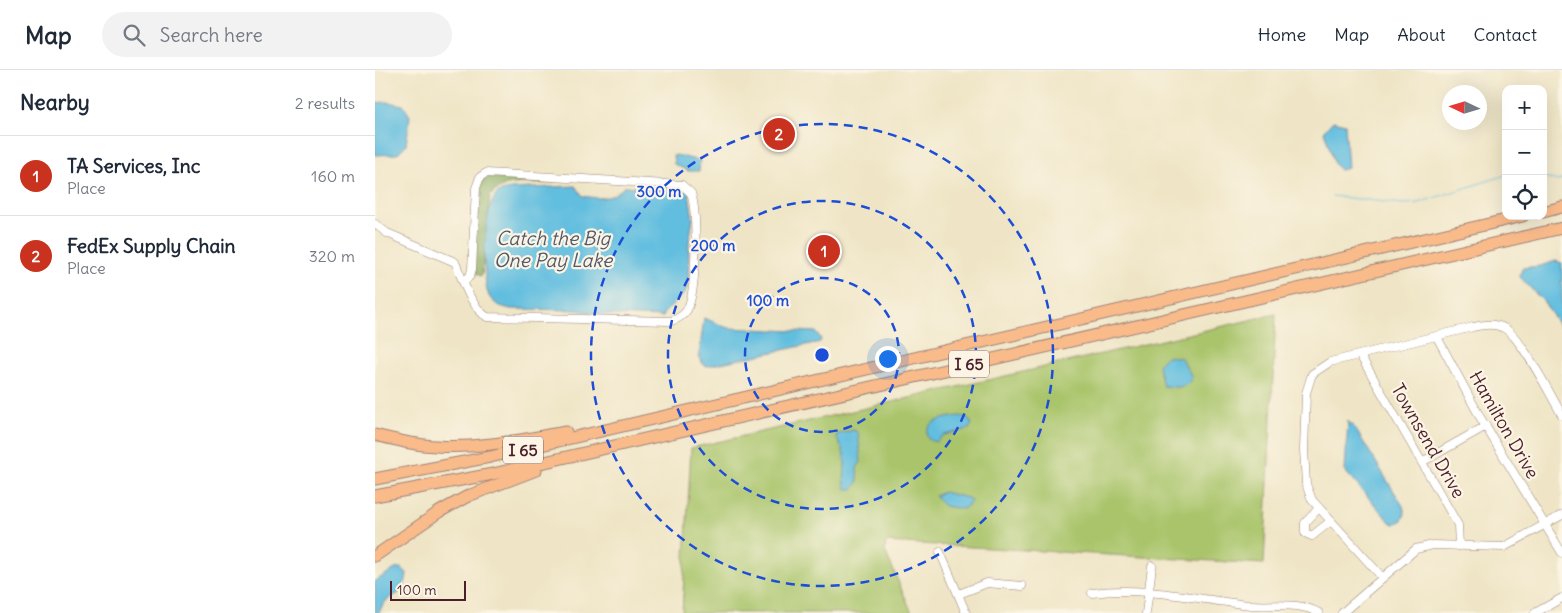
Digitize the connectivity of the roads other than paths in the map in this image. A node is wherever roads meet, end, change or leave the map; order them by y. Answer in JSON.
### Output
{"nodes":[{"id":1,"x":1562,"y":207,"type":"edge"},
{"id":2,"x":1547,"y":211,"type":"edge"},
{"id":3,"x":1506,"y":220,"type":"edge"},
{"id":4,"x":375,"y":224,"type":"edge"},
{"id":5,"x":1562,"y":228,"type":"edge"},
{"id":6,"x":464,"y":281,"type":"junction"},
{"id":7,"x":1437,"y":337,"type":"junction"},
{"id":8,"x":1360,"y":355,"type":"junction"},
{"id":9,"x":1562,"y":415,"type":"edge"},
{"id":10,"x":669,"y":416,"type":"junction"},
{"id":11,"x":1485,"y":426,"type":"junction"},
{"id":12,"x":375,"y":435,"type":"edge"},
{"id":13,"x":578,"y":454,"type":"junction"},
{"id":14,"x":1422,"y":462,"type":"junction"},
{"id":15,"x":375,"y":479,"type":"edge"},
{"id":16,"x":375,"y":496,"type":"edge"},
{"id":17,"x":1319,"y":508,"type":"junction"},
{"id":18,"x":1562,"y":515,"type":"edge"},
{"id":19,"x":1331,"y":521,"type":"junction"},
{"id":20,"x":1546,"y":524,"type":"junction"},
{"id":21,"x":1459,"y":546,"type":"junction"},
{"id":22,"x":940,"y":552,"type":"dead end"},
{"id":23,"x":1562,"y":552,"type":"edge"},
{"id":24,"x":375,"y":556,"type":"edge"},
{"id":25,"x":1152,"y":566,"type":"dead end"},
{"id":26,"x":1382,"y":577,"type":"junction"},
{"id":27,"x":1022,"y":586,"type":"dead end"},
{"id":28,"x":1148,"y":591,"type":"junction"},
{"id":29,"x":1091,"y":593,"type":"dead end"},
{"id":30,"x":959,"y":594,"type":"junction"},
{"id":31,"x":1562,"y":598,"type":"edge"},
{"id":32,"x":966,"y":613,"type":"edge"},
{"id":33,"x":1146,"y":613,"type":"edge"},
{"id":34,"x":1319,"y":613,"type":"edge"},
{"id":35,"x":1342,"y":613,"type":"edge"},
{"id":36,"x":1535,"y":613,"type":"edge"}],
"edges":[{"from":1,"to":2,"type":"highway"},
{"from":3,"to":10,"type":"highway","number":"I 65"},
{"from":4,"to":6,"type":"street"},
{"from":5,"to":13,"type":"highway","number":"I 65"},
{"from":6,"to":6,"type":"street"},
{"from":7,"to":8,"type":"street"},
{"from":7,"to":9,"type":"street"},
{"from":7,"to":11,"type":"street","name":"Hamilton Drive"},
{"from":8,"to":14,"type":"street","name":"Townsend Drive"},
{"from":8,"to":17,"type":"street"},
{"from":10,"to":12,"type":"highway"},
{"from":10,"to":15,"type":"highway","number":"I 65"},
{"from":11,"to":14,"type":"street"},
{"from":11,"to":20,"type":"street","name":"Hamilton Drive"},
{"from":13,"to":16,"type":"highway","number":"I 65"},
{"from":13,"to":24,"type":"highway"},
{"from":14,"to":21,"type":"street","name":"Townsend Drive"},
{"from":17,"to":19,"type":"street"},
{"from":17,"to":19,"type":"street"},
{"from":18,"to":20,"type":"street"},
{"from":19,"to":26,"type":"street"},
{"from":20,"to":21,"type":"street"},
{"from":20,"to":23,"type":"street","name":"Hamilton Drive"},
{"from":21,"to":26,"type":"street"},
{"from":22,"to":30,"type":"street"},
{"from":25,"to":28,"type":"street"},
{"from":26,"to":35,"type":"street"},
{"from":27,"to":30,"type":"street"},
{"from":28,"to":29,"type":"street"},
{"from":28,"to":33,"type":"street"},
{"from":28,"to":34,"type":"street"},
{"from":30,"to":32,"type":"street"},
{"from":31,"to":36,"type":"street"}]}
